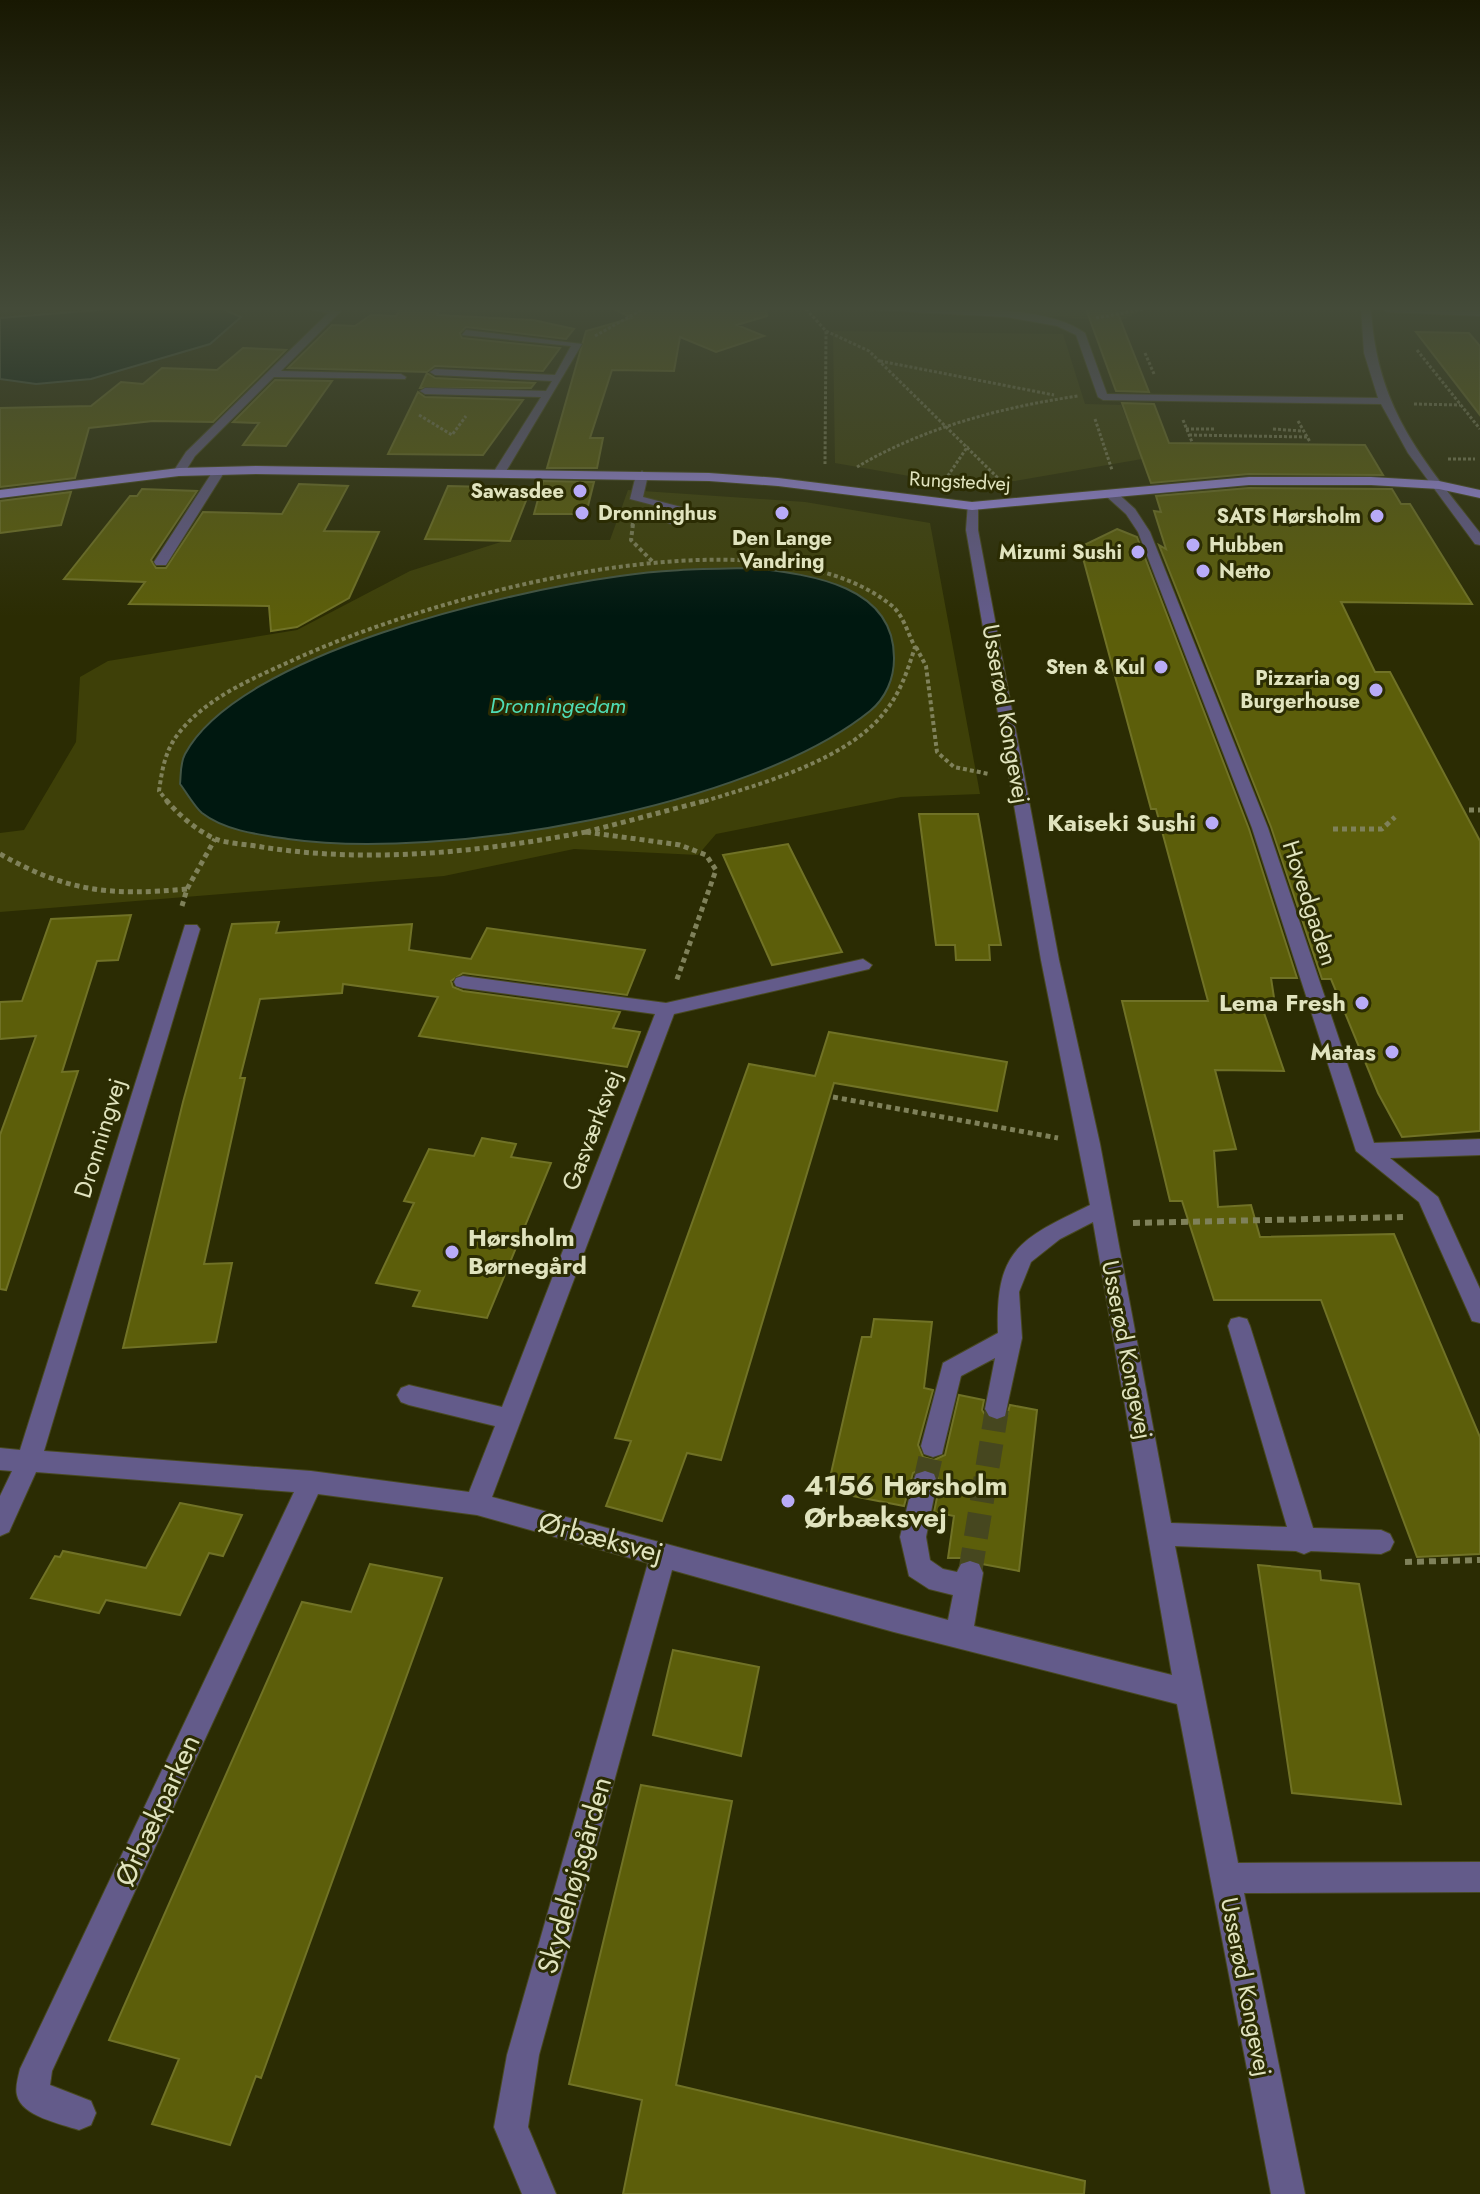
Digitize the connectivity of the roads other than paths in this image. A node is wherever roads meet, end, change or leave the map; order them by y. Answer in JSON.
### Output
{"nodes":[{"id":1,"x":234,"y":411,"type":"edge"},
{"id":2,"x":538,"y":411,"type":"edge"},
{"id":3,"x":1391,"y":411,"type":"edge"},
{"id":4,"x":219,"y":471,"type":"junction"},
{"id":5,"x":179,"y":472,"type":"junction"},
{"id":6,"x":499,"y":473,"type":"junction"},
{"id":7,"x":642,"y":475,"type":"junction"},
{"id":8,"x":1480,"y":480,"type":"edge"},
{"id":9,"x":1439,"y":485,"type":"junction"},
{"id":10,"x":1110,"y":493,"type":"junction"},
{"id":11,"x":0,"y":494,"type":"edge"},
{"id":12,"x":1480,"y":494,"type":"edge"},
{"id":13,"x":972,"y":506,"type":"junction"},
{"id":14,"x":674,"y":523,"type":"dead end"},
{"id":15,"x":1480,"y":541,"type":"edge"},
{"id":16,"x":161,"y":562,"type":"dead end"},
{"id":17,"x":191,"y":929,"type":"road end"},
{"id":18,"x":863,"y":965,"type":"dead end"},
{"id":19,"x":463,"y":982,"type":"dead end"},
{"id":20,"x":666,"y":1009,"type":"junction"},
{"id":21,"x":1480,"y":1147,"type":"edge"},
{"id":22,"x":1366,"y":1151,"type":"junction"},
{"id":23,"x":1102,"y":1216,"type":"junction"},
{"id":24,"x":1480,"y":1314,"type":"edge"},
{"id":25,"x":1239,"y":1326,"type":"dead end"},
{"id":26,"x":1010,"y":1338,"type":"junction"},
{"id":27,"x":409,"y":1395,"type":"dead end"},
{"id":28,"x":997,"y":1409,"type":"tunnel mouth"},
{"id":29,"x":510,"y":1419,"type":"junction"},
{"id":30,"x":933,"y":1446,"type":"tunnel mouth"},
{"id":31,"x":0,"y":1459,"type":"edge"},
{"id":32,"x":29,"y":1460,"type":"junction"},
{"id":33,"x":311,"y":1482,"type":"junction"},
{"id":34,"x":925,"y":1482,"type":"tunnel mouth"},
{"id":35,"x":477,"y":1504,"type":"junction"},
{"id":36,"x":0,"y":1524,"type":"edge"},
{"id":37,"x":1162,"y":1534,"type":"junction"},
{"id":38,"x":1304,"y":1542,"type":"junction"},
{"id":39,"x":1381,"y":1542,"type":"road end"},
{"id":40,"x":663,"y":1554,"type":"junction"},
{"id":41,"x":959,"y":1635,"type":"junction"},
{"id":42,"x":1189,"y":1693,"type":"junction"},
{"id":43,"x":1480,"y":1877,"type":"edge"},
{"id":44,"x":1225,"y":1878,"type":"junction"},
{"id":45,"x":79,"y":2113,"type":"dead end"},
{"id":46,"x":539,"y":2194,"type":"edge"},
{"id":47,"x":1288,"y":2194,"type":"edge"}],
"edges":[{"from":1,"to":5,"type":"street"},
{"from":2,"to":6,"type":"street"},
{"from":3,"to":9,"type":"street"},
{"from":4,"to":5,"type":"main road","name":"Rungstedvej"},
{"from":4,"to":6,"type":"main road","name":"Rungstedvej"},
{"from":4,"to":16,"type":"street"},
{"from":5,"to":11,"type":"main road","name":"Rungstedvej"},
{"from":6,"to":7,"type":"main road","name":"Rungstedvej"},
{"from":7,"to":13,"type":"main road","name":"Rungstedvej"},
{"from":7,"to":14,"type":"street"},
{"from":8,"to":9,"type":"main road","name":"Rungstedvej"},
{"from":9,"to":10,"type":"main road","name":"Rungstedvej"},
{"from":9,"to":12,"type":"main road","name":"Rungstedvej"},
{"from":9,"to":15,"type":"street"},
{"from":10,"to":13,"type":"main road","name":"Rungstedvej"},
{"from":10,"to":22,"type":"street","name":"Hovedgaden"},
{"from":13,"to":23,"type":"street","name":"Usserød Kongevej"},
{"from":17,"to":32,"type":"street","name":"Dronningvej"},
{"from":18,"to":20,"type":"street"},
{"from":19,"to":20,"type":"street"},
{"from":20,"to":29,"type":"street","name":"Gasværksvej"},
{"from":21,"to":22,"type":"street"},
{"from":22,"to":24,"type":"street"},
{"from":23,"to":26,"type":"street"},
{"from":23,"to":37,"type":"street","name":"Usserød Kongevej"},
{"from":25,"to":38,"type":"street"},
{"from":26,"to":28,"type":"street"},
{"from":26,"to":30,"type":"street"},
{"from":27,"to":29,"type":"street"},
{"from":29,"to":35,"type":"street","name":"Gasværksvej"},
{"from":31,"to":32,"type":"street","name":"Ørbæksvej"},
{"from":32,"to":33,"type":"street","name":"Ørbæksvej"},
{"from":32,"to":36,"type":"street","name":"Dronningvej"},
{"from":33,"to":35,"type":"street","name":"Ørbæksvej"},
{"from":33,"to":45,"type":"street","name":"Ørbækparken"},
{"from":34,"to":41,"type":"street"},
{"from":35,"to":40,"type":"street","name":"Ørbæksvej"},
{"from":37,"to":38,"type":"street"},
{"from":37,"to":42,"type":"street","name":"Usserød Kongevej"},
{"from":38,"to":39,"type":"street"},
{"from":40,"to":41,"type":"street","name":"Ørbæksvej"},
{"from":40,"to":46,"type":"street","name":"Skydehøjsgården"},
{"from":41,"to":42,"type":"street","name":"Ørbæksvej"},
{"from":42,"to":44,"type":"street","name":"Usserød Kongevej"},
{"from":43,"to":44,"type":"street"},
{"from":44,"to":47,"type":"street","name":"Usserød Kongevej"}]}
